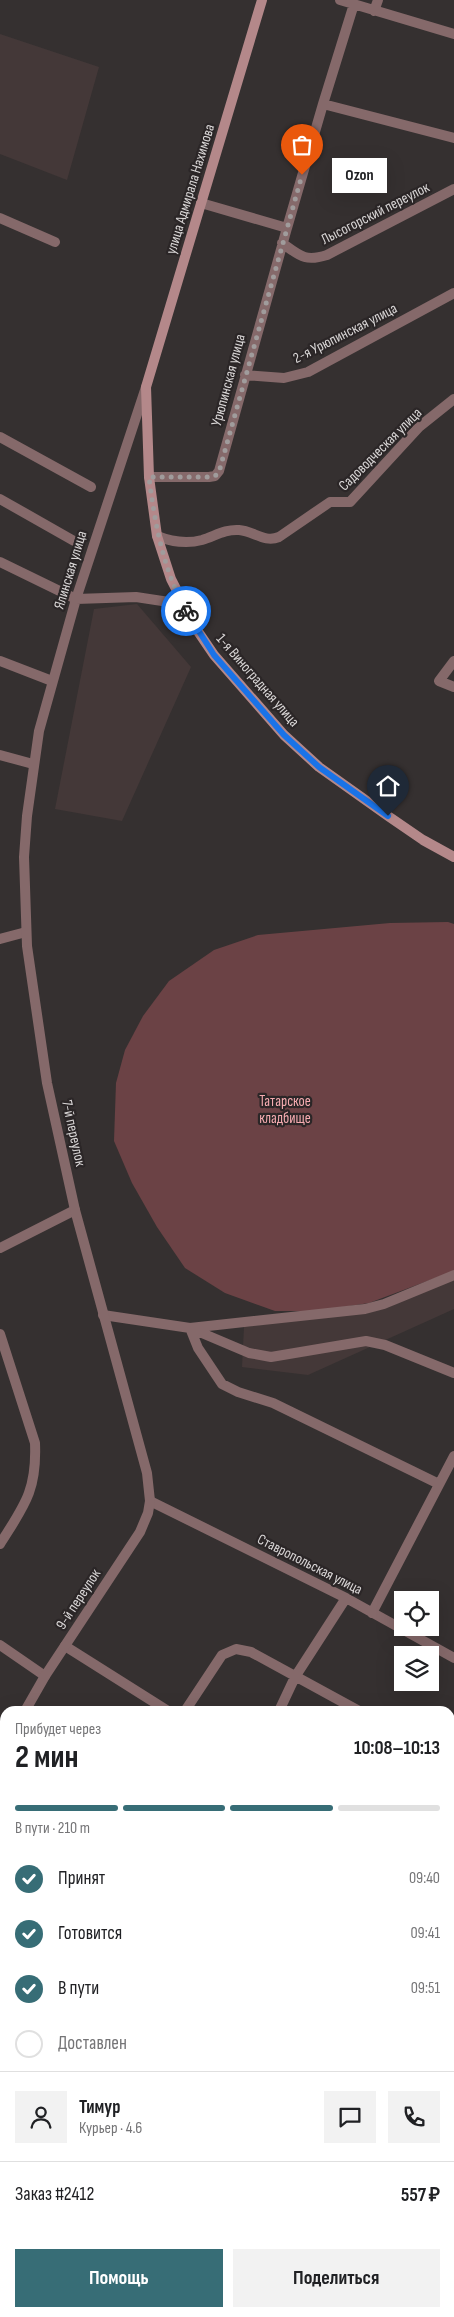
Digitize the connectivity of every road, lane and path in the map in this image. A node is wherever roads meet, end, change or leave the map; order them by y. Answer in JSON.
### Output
{"nodes":[{"id":1,"x":262,"y":0,"type":"edge"},
{"id":2,"x":340,"y":0,"type":"edge"},
{"id":3,"x":378,"y":0,"type":"edge"},
{"id":4,"x":354,"y":4,"type":"junction"},
{"id":5,"x":374,"y":11,"type":"junction"},
{"id":6,"x":454,"y":34,"type":"edge"},
{"id":7,"x":322,"y":104,"type":"junction"},
{"id":8,"x":454,"y":138,"type":"edge"},
{"id":9,"x":454,"y":189,"type":"edge"},
{"id":10,"x":202,"y":203,"type":"junction"},
{"id":11,"x":0,"y":218,"type":"edge"},
{"id":12,"x":287,"y":228,"type":"junction"},
{"id":13,"x":55,"y":242,"type":"dead end"},
{"id":14,"x":282,"y":244,"type":"junction"},
{"id":15,"x":454,"y":293,"type":"edge"},
{"id":16,"x":245,"y":375,"type":"junction"},
{"id":17,"x":146,"y":387,"type":"junction"},
{"id":18,"x":454,"y":399,"type":"edge"},
{"id":19,"x":0,"y":437,"type":"edge"},
{"id":20,"x":149,"y":477,"type":"junction"},
{"id":21,"x":91,"y":487,"type":"dead end"},
{"id":22,"x":0,"y":499,"type":"edge"},
{"id":23,"x":157,"y":536,"type":"junction"},
{"id":24,"x":74,"y":541,"type":"dead end"},
{"id":25,"x":0,"y":562,"type":"edge"},
{"id":26,"x":76,"y":599,"type":"junction"},
{"id":27,"x":182,"y":604,"type":"junction"},
{"id":28,"x":0,"y":661,"type":"edge"},
{"id":29,"x":454,"y":661,"type":"edge"},
{"id":30,"x":52,"y":681,"type":"junction"},
{"id":31,"x":454,"y":687,"type":"edge"},
{"id":32,"x":0,"y":755,"type":"edge"},
{"id":33,"x":33,"y":764,"type":"junction"},
{"id":34,"x":454,"y":857,"type":"edge"},
{"id":35,"x":26,"y":932,"type":"junction"},
{"id":36,"x":0,"y":939,"type":"edge"},
{"id":37,"x":75,"y":1210,"type":"junction"},
{"id":38,"x":0,"y":1248,"type":"edge"},
{"id":39,"x":454,"y":1275,"type":"edge"},
{"id":40,"x":103,"y":1315,"type":"junction"},
{"id":41,"x":190,"y":1328,"type":"junction"},
{"id":42,"x":0,"y":1334,"type":"edge"},
{"id":43,"x":454,"y":1373,"type":"edge"},
{"id":44,"x":453,"y":1459,"type":"edge"},
{"id":45,"x":439,"y":1484,"type":"junction"},
{"id":46,"x":150,"y":1501,"type":"junction"},
{"id":47,"x":0,"y":1544,"type":"edge"},
{"id":48,"x":346,"y":1598,"type":"junction"},
{"id":49,"x":372,"y":1613,"type":"junction"},
{"id":50,"x":0,"y":1644,"type":"edge"},
{"id":51,"x":65,"y":1646,"type":"junction"},
{"id":52,"x":454,"y":1658,"type":"edge"},
{"id":53,"x":45,"y":1676,"type":"junction"},
{"id":54,"x":295,"y":1677,"type":"junction"},
{"id":55,"x":28,"y":1706,"type":"edge"},
{"id":56,"x":159,"y":1706,"type":"edge"},
{"id":57,"x":187,"y":1706,"type":"edge"},
{"id":58,"x":281,"y":1706,"type":"edge"},
{"id":59,"x":350,"y":1706,"type":"edge"}],
"edges":[{"from":1,"to":10,"type":"main road","name":"улица Адмирала Нахимова"},
{"from":2,"to":4,"type":"street"},
{"from":3,"to":5,"type":"street"},
{"from":4,"to":5,"type":"street"},
{"from":4,"to":7,"type":"street","name":"Урюпинская улица"},
{"from":5,"to":6,"type":"street"},
{"from":7,"to":8,"type":"street"},
{"from":7,"to":12,"type":"street","name":"Урюпинская улица"},
{"from":9,"to":14,"type":"street","name":"Лысогорский переулок"},
{"from":10,"to":12,"type":"street"},
{"from":10,"to":17,"type":"main road","name":"улица Адмирала Нахимова"},
{"from":11,"to":13,"type":"street"},
{"from":12,"to":14,"type":"street","name":"Урюпинская улица"},
{"from":14,"to":16,"type":"street","name":"Урюпинская улица"},
{"from":15,"to":16,"type":"street","name":"2-я Урюпинская улица"},
{"from":16,"to":20,"type":"street","name":"Урюпинская улица"},
{"from":17,"to":20,"type":"main road","name":"1-я Виноградная улица"},
{"from":17,"to":26,"type":"street","name":"Ялинская улица"},
{"from":18,"to":23,"type":"street","name":"Садоводческая улица"},
{"from":19,"to":21,"type":"street"},
{"from":20,"to":23,"type":"main road","name":"1-я Виноградная улица"},
{"from":22,"to":24,"type":"street"},
{"from":23,"to":27,"type":"main road","name":"1-я Виноградная улица"},
{"from":25,"to":26,"type":"street"},
{"from":26,"to":27,"type":"street"},
{"from":26,"to":30,"type":"street","name":"Ялинская улица"},
{"from":27,"to":34,"type":"main road","name":"1-я Виноградная улица"},
{"from":28,"to":30,"type":"street"},
{"from":29,"to":31,"type":"street"},
{"from":30,"to":33,"type":"street","name":"Ялинская улица"},
{"from":32,"to":33,"type":"street"},
{"from":33,"to":35,"type":"street","name":"7-й переулок"},
{"from":35,"to":36,"type":"street"},
{"from":35,"to":37,"type":"street","name":"7-й переулок"},
{"from":37,"to":38,"type":"street"},
{"from":37,"to":40,"type":"street","name":"7-й переулок"},
{"from":39,"to":41,"type":"street"},
{"from":40,"to":41,"type":"street"},
{"from":40,"to":46,"type":"street","name":"7-й переулок"},
{"from":41,"to":43,"type":"street"},
{"from":41,"to":45,"type":"street"},
{"from":42,"to":47,"type":"street"},
{"from":44,"to":45,"type":"street"},
{"from":45,"to":49,"type":"street"},
{"from":46,"to":48,"type":"street","name":"Ставропольская улица"},
{"from":46,"to":51,"type":"street","name":"9-й переулок"},
{"from":48,"to":49,"type":"street","name":"Ставропольская улица"},
{"from":48,"to":54,"type":"street"},
{"from":49,"to":52,"type":"street","name":"Ставропольская улица"},
{"from":50,"to":53,"type":"street"},
{"from":51,"to":53,"type":"street","name":"9-й переулок"},
{"from":51,"to":56,"type":"street"},
{"from":53,"to":55,"type":"street","name":"9-й переулок"},
{"from":54,"to":57,"type":"street"},
{"from":54,"to":58,"type":"street"},
{"from":54,"to":59,"type":"street"}]}
